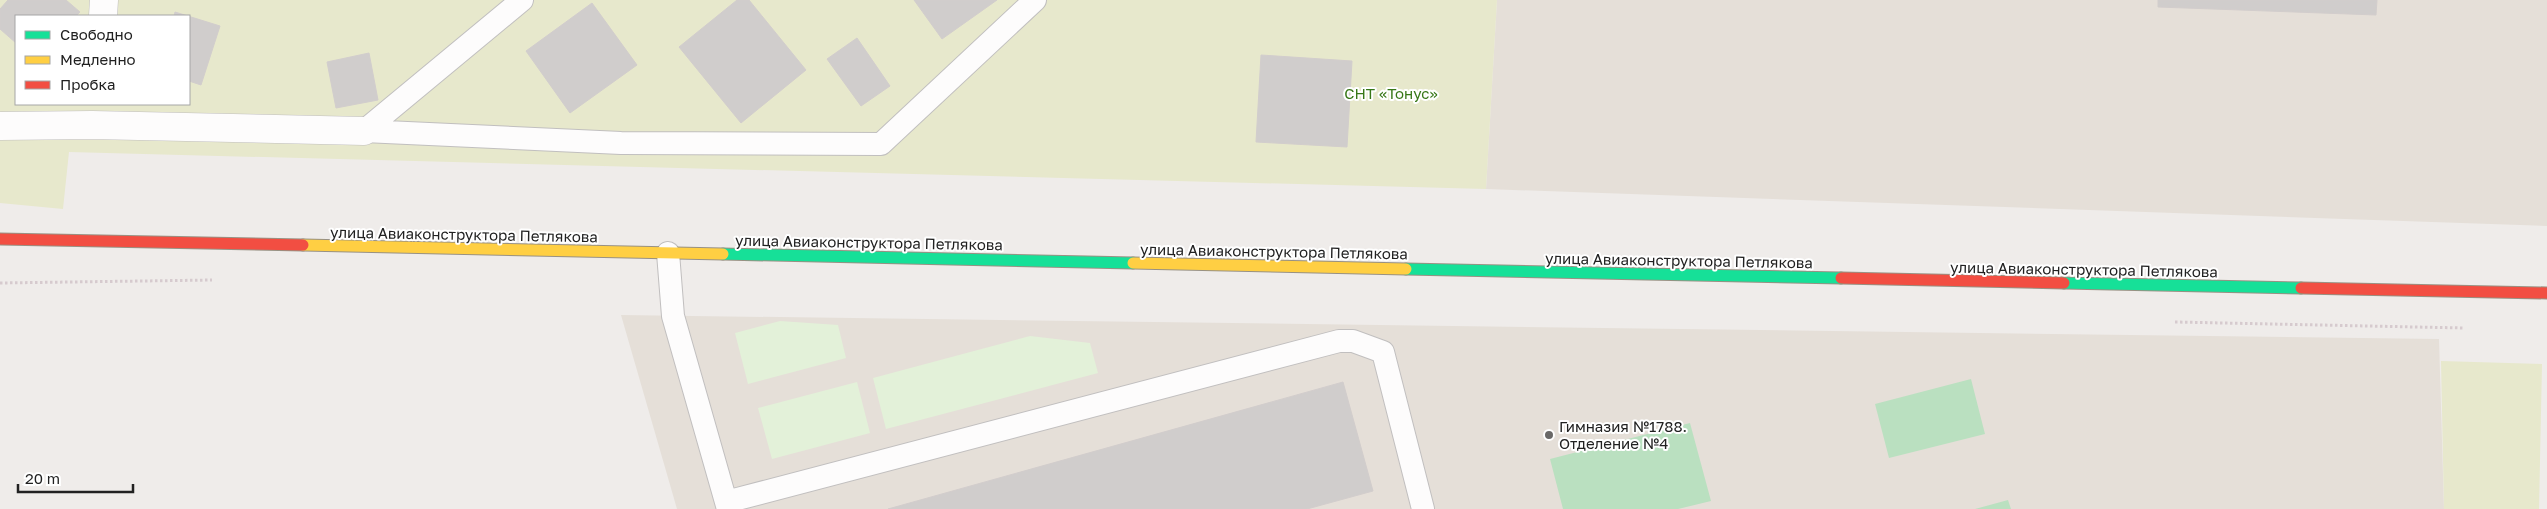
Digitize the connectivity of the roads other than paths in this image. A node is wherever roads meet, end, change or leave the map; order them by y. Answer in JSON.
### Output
{"nodes":[{"id":1,"x":104,"y":0,"type":"edge"},
{"id":2,"x":522,"y":0,"type":"edge"},
{"id":3,"x":1035,"y":0,"type":"edge"},
{"id":4,"x":103,"y":15,"type":"edge"},
{"id":5,"x":93,"y":114,"type":"edge"},
{"id":6,"x":0,"y":126,"type":"edge"},
{"id":7,"x":364,"y":131,"type":"junction"},
{"id":8,"x":0,"y":239,"type":"edge"},
{"id":9,"x":668,"y":253,"type":"junction"},
{"id":10,"x":2547,"y":294,"type":"edge"},
{"id":11,"x":728,"y":509,"type":"edge"},
{"id":12,"x":1423,"y":509,"type":"edge"}],
"edges":[{"from":1,"to":4,"type":"street"},
{"from":2,"to":7,"type":"lane"},
{"from":3,"to":7,"type":"lane"},
{"from":5,"to":6,"type":"street"},
{"from":5,"to":7,"type":"street"},
{"from":8,"to":9,"type":"street","name":"улица Авиаконструктора Петлякова"},
{"from":9,"to":10,"type":"street","name":"улица Авиаконструктора Петлякова"},
{"from":9,"to":11,"type":"lane"},
{"from":11,"to":12,"type":"lane"}]}
